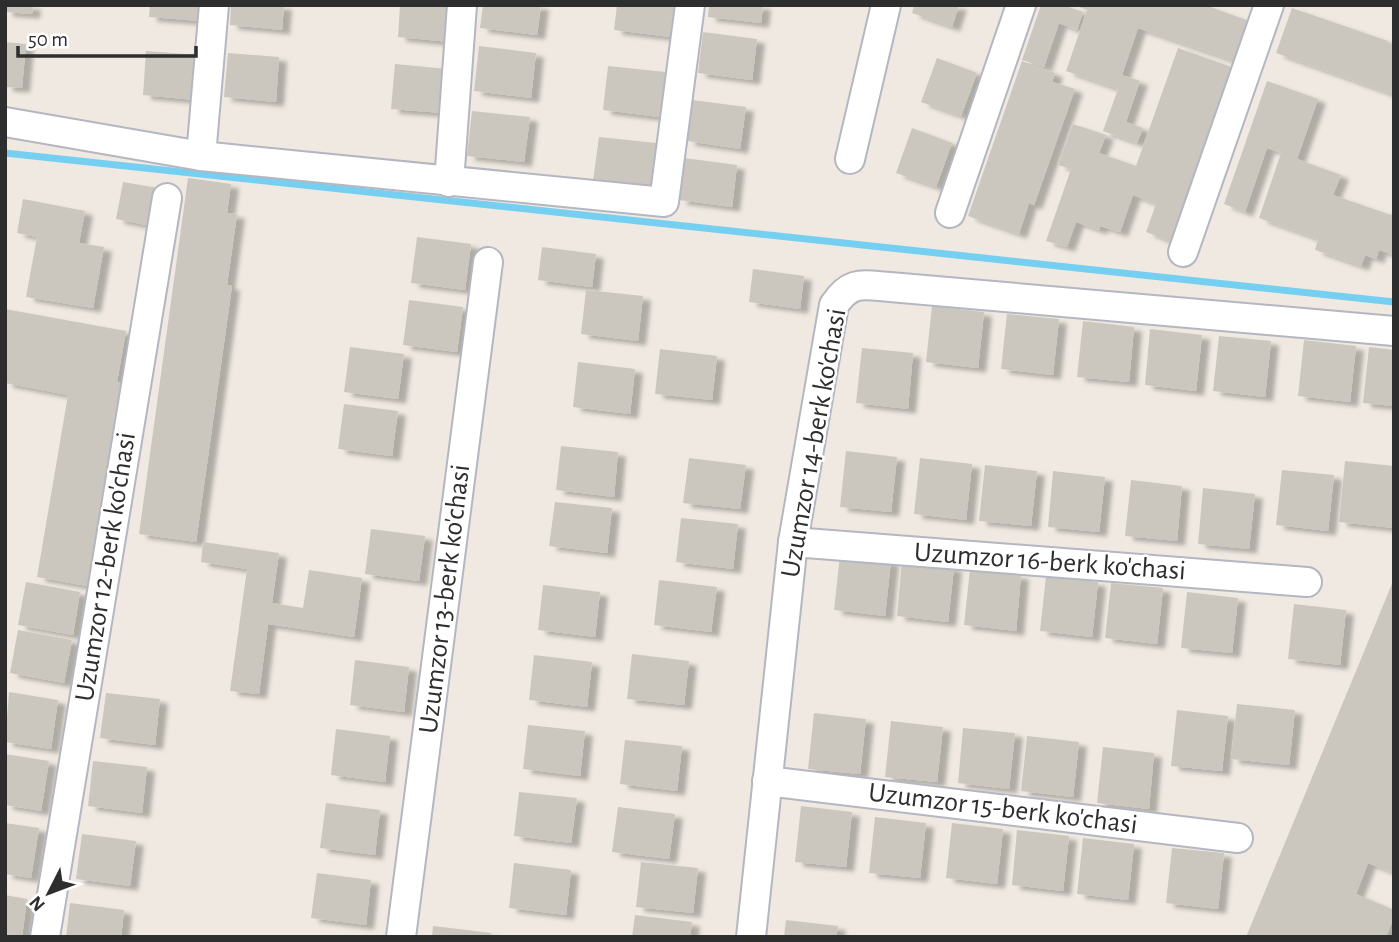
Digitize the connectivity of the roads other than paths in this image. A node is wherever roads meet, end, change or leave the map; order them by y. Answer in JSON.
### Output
{"nodes":[{"id":1,"x":214,"y":5,"type":"edge"},
{"id":2,"x":462,"y":5,"type":"edge"},
{"id":3,"x":690,"y":5,"type":"edge"},
{"id":4,"x":886,"y":5,"type":"edge"},
{"id":5,"x":1021,"y":5,"type":"edge"},
{"id":6,"x":1269,"y":5,"type":"edge"},
{"id":7,"x":5,"y":122,"type":"edge"},
{"id":8,"x":201,"y":156,"type":"junction"},
{"id":9,"x":850,"y":159,"type":"dead end"},
{"id":10,"x":449,"y":182,"type":"junction"},
{"id":11,"x":167,"y":198,"type":"dead end"},
{"id":12,"x":950,"y":214,"type":"dead end"},
{"id":13,"x":1183,"y":252,"type":"dead end"},
{"id":14,"x":488,"y":262,"type":"dead end"},
{"id":15,"x":1394,"y":331,"type":"edge"},
{"id":16,"x":793,"y":542,"type":"junction"},
{"id":17,"x":1307,"y":582,"type":"dead end"},
{"id":18,"x":766,"y":781,"type":"junction"},
{"id":19,"x":1238,"y":838,"type":"dead end"},
{"id":20,"x":45,"y":937,"type":"edge"},
{"id":21,"x":401,"y":937,"type":"edge"},
{"id":22,"x":751,"y":937,"type":"edge"}],
"edges":[{"from":1,"to":8,"type":"street"},
{"from":2,"to":10,"type":"street"},
{"from":3,"to":10,"type":"street"},
{"from":4,"to":9,"type":"street"},
{"from":5,"to":12,"type":"street"},
{"from":6,"to":13,"type":"street"},
{"from":7,"to":8,"type":"street"},
{"from":8,"to":10,"type":"street"},
{"from":11,"to":20,"type":"street","name":"Uzumzor 12-berk ko'chasi"},
{"from":14,"to":21,"type":"street","name":"Uzumzor 13-berk ko'chasi"},
{"from":15,"to":16,"type":"street","name":"Uzumzor 14-berk ko'chasi"},
{"from":16,"to":17,"type":"street","name":"Uzumzor 16-berk ko'chasi"},
{"from":16,"to":18,"type":"street","name":"Uzumzor 14-berk ko'chasi"},
{"from":18,"to":19,"type":"street","name":"Uzumzor 15-berk ko'chasi"},
{"from":18,"to":22,"type":"street","name":"Uzumzor 14-berk ko'chasi"}]}
